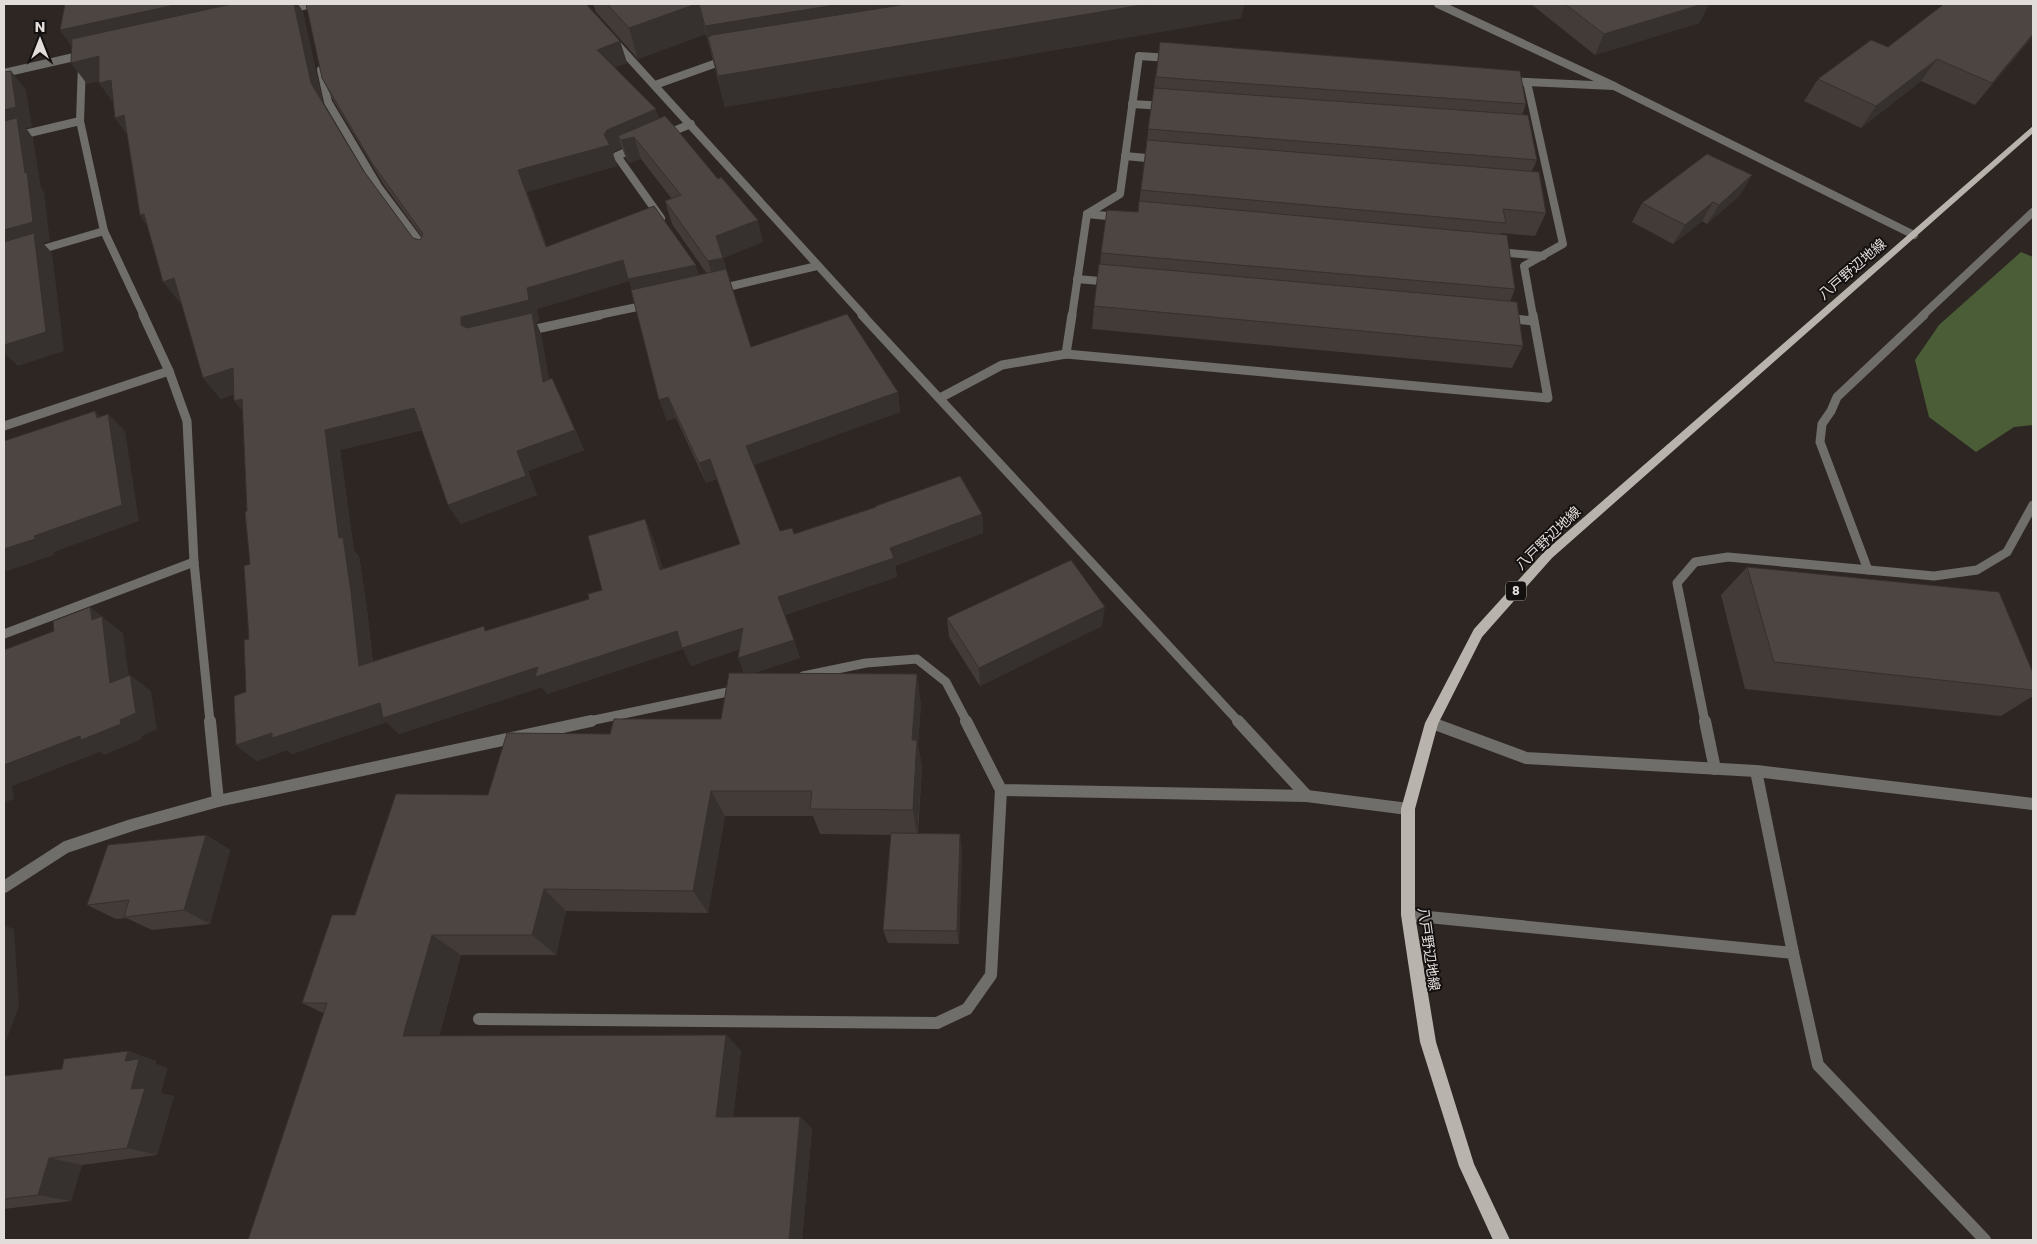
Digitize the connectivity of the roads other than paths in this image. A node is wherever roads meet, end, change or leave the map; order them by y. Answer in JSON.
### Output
{"nodes":[{"id":1,"x":310,"y":4,"type":"edge"},
{"id":2,"x":1438,"y":4,"type":"edge"},
{"id":3,"x":277,"y":12,"type":"edge"},
{"id":4,"x":309,"y":15,"type":"edge"},
{"id":5,"x":608,"y":34,"type":"edge"},
{"id":6,"x":92,"y":54,"type":"edge"},
{"id":7,"x":82,"y":56,"type":"junction"},
{"id":8,"x":738,"y":58,"type":"edge"},
{"id":9,"x":1179,"y":58,"type":"edge"},
{"id":10,"x":320,"y":63,"type":"edge"},
{"id":11,"x":4,"y":73,"type":"edge"},
{"id":12,"x":1497,"y":80,"type":"edge"},
{"id":13,"x":1527,"y":82,"type":"junction"},
{"id":14,"x":656,"y":85,"type":"junction"},
{"id":15,"x":1614,"y":86,"type":"junction"},
{"id":16,"x":1132,"y":104,"type":"junction"},
{"id":17,"x":1172,"y":107,"type":"edge"},
{"id":18,"x":80,"y":121,"type":"junction"},
{"id":19,"x":691,"y":124,"type":"junction"},
{"id":20,"x":2033,"y":129,"type":"edge"},
{"id":21,"x":1529,"y":133,"type":"edge"},
{"id":22,"x":1538,"y":134,"type":"junction"},
{"id":23,"x":658,"y":138,"type":"edge"},
{"id":24,"x":4,"y":139,"type":"edge"},
{"id":25,"x":642,"y":145,"type":"edge"},
{"id":26,"x":1125,"y":156,"type":"junction"},
{"id":27,"x":1165,"y":160,"type":"edge"},
{"id":28,"x":1541,"y":190,"type":"edge"},
{"id":29,"x":1551,"y":191,"type":"junction"},
{"id":30,"x":2033,"y":212,"type":"edge"},
{"id":31,"x":1087,"y":214,"type":"junction"},
{"id":32,"x":1126,"y":217,"type":"edge"},
{"id":33,"x":667,"y":227,"type":"edge"},
{"id":34,"x":104,"y":231,"type":"junction"},
{"id":35,"x":1914,"y":235,"type":"junction"},
{"id":36,"x":1493,"y":251,"type":"edge"},
{"id":37,"x":31,"y":253,"type":"edge"},
{"id":38,"x":429,"y":256,"type":"edge"},
{"id":39,"x":1542,"y":256,"type":"junction"},
{"id":40,"x":817,"y":266,"type":"junction"},
{"id":41,"x":1077,"y":279,"type":"junction"},
{"id":42,"x":1117,"y":282,"type":"edge"},
{"id":43,"x":712,"y":290,"type":"edge"},
{"id":44,"x":655,"y":303,"type":"edge"},
{"id":45,"x":1493,"y":317,"type":"edge"},
{"id":46,"x":1533,"y":321,"type":"junction"},
{"id":47,"x":514,"y":334,"type":"edge"},
{"id":48,"x":1066,"y":354,"type":"junction"},
{"id":49,"x":168,"y":371,"type":"junction"},
{"id":50,"x":940,"y":398,"type":"junction"},
{"id":51,"x":4,"y":426,"type":"edge"},
{"id":52,"x":2033,"y":505,"type":"edge"},
{"id":53,"x":194,"y":562,"type":"junction"},
{"id":54,"x":1868,"y":570,"type":"junction"},
{"id":55,"x":4,"y":634,"type":"edge"},
{"id":56,"x":789,"y":679,"type":"edge"},
{"id":57,"x":750,"y":687,"type":"edge"},
{"id":58,"x":1432,"y":723,"type":"junction"},
{"id":59,"x":1715,"y":768,"type":"junction"},
{"id":60,"x":1756,"y":771,"type":"junction"},
{"id":61,"x":1001,"y":790,"type":"junction"},
{"id":62,"x":1307,"y":796,"type":"junction"},
{"id":63,"x":218,"y":801,"type":"junction"},
{"id":64,"x":2033,"y":804,"type":"edge"},
{"id":65,"x":1408,"y":808,"type":"junction"},
{"id":66,"x":4,"y":887,"type":"edge"},
{"id":67,"x":1408,"y":915,"type":"junction"},
{"id":68,"x":1793,"y":953,"type":"junction"},
{"id":69,"x":479,"y":1019,"type":"dead end"},
{"id":70,"x":1502,"y":1240,"type":"edge"},
{"id":71,"x":1985,"y":1240,"type":"edge"}],
"edges":[{"from":1,"to":3,"type":"street"},
{"from":1,"to":4,"type":"street"},
{"from":2,"to":15,"type":"street"},
{"from":5,"to":14,"type":"street"},
{"from":6,"to":7,"type":"street"},
{"from":7,"to":11,"type":"street"},
{"from":7,"to":18,"type":"street"},
{"from":8,"to":14,"type":"street"},
{"from":9,"to":16,"type":"street"},
{"from":10,"to":38,"type":"street"},
{"from":12,"to":13,"type":"street"},
{"from":13,"to":15,"type":"street"},
{"from":13,"to":22,"type":"street"},
{"from":14,"to":19,"type":"street"},
{"from":15,"to":35,"type":"street"},
{"from":16,"to":17,"type":"street"},
{"from":16,"to":26,"type":"street"},
{"from":18,"to":24,"type":"street"},
{"from":18,"to":34,"type":"street"},
{"from":19,"to":23,"type":"street"},
{"from":19,"to":40,"type":"street"},
{"from":20,"to":35,"type":"main road","name":"八戸野辺地線","number":"8"},
{"from":21,"to":22,"type":"street"},
{"from":22,"to":29,"type":"street"},
{"from":25,"to":33,"type":"street"},
{"from":26,"to":27,"type":"street"},
{"from":26,"to":31,"type":"street"},
{"from":28,"to":29,"type":"street"},
{"from":29,"to":39,"type":"street"},
{"from":30,"to":54,"type":"street"},
{"from":31,"to":32,"type":"street"},
{"from":31,"to":41,"type":"street"},
{"from":34,"to":37,"type":"street"},
{"from":34,"to":49,"type":"street"},
{"from":35,"to":58,"type":"main road","name":"八戸野辺地線","number":"8"},
{"from":36,"to":39,"type":"street"},
{"from":39,"to":46,"type":"street"},
{"from":40,"to":43,"type":"street"},
{"from":40,"to":50,"type":"street"},
{"from":41,"to":42,"type":"street"},
{"from":41,"to":48,"type":"street"},
{"from":44,"to":47,"type":"street"},
{"from":45,"to":46,"type":"street"},
{"from":46,"to":48,"type":"street"},
{"from":48,"to":50,"type":"street"},
{"from":49,"to":51,"type":"street"},
{"from":49,"to":53,"type":"street"},
{"from":50,"to":62,"type":"street"},
{"from":52,"to":54,"type":"street"},
{"from":53,"to":55,"type":"street"},
{"from":53,"to":63,"type":"street"},
{"from":54,"to":59,"type":"street"},
{"from":56,"to":61,"type":"street"},
{"from":57,"to":63,"type":"street"},
{"from":58,"to":59,"type":"street"},
{"from":58,"to":65,"type":"main road","name":"八戸野辺地線","number":"8"},
{"from":59,"to":60,"type":"street"},
{"from":60,"to":64,"type":"street"},
{"from":60,"to":68,"type":"street"},
{"from":61,"to":62,"type":"street"},
{"from":61,"to":69,"type":"street"},
{"from":62,"to":65,"type":"street"},
{"from":63,"to":66,"type":"street"},
{"from":65,"to":67,"type":"main road","name":"八戸野辺地線","number":"8"},
{"from":67,"to":68,"type":"street"},
{"from":67,"to":70,"type":"main road","name":"八戸野辺地線","number":"8"},
{"from":68,"to":71,"type":"street"}]}
